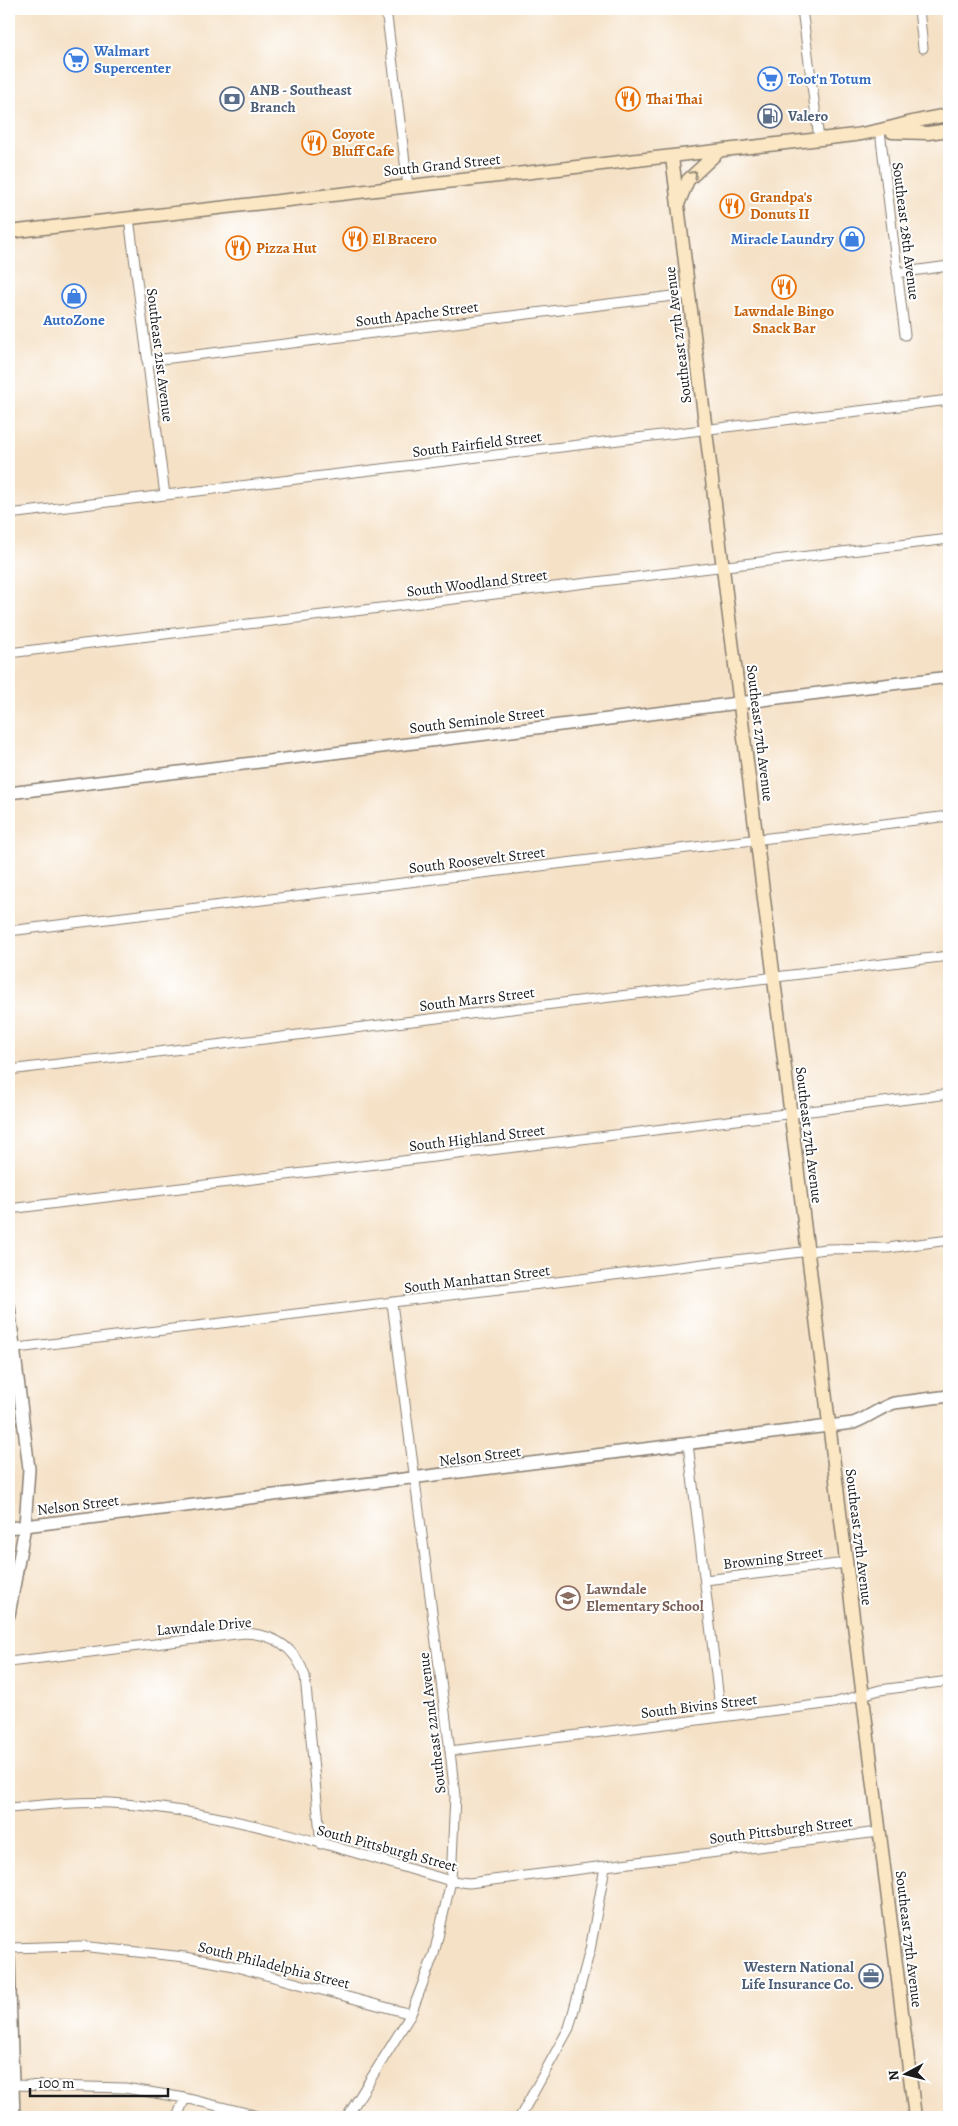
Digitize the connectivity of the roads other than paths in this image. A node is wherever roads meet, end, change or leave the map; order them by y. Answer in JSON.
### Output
{"nodes":[{"id":1,"x":386,"y":9,"type":"edge"},
{"id":2,"x":802,"y":9,"type":"edge"},
{"id":3,"x":919,"y":9,"type":"edge"},
{"id":4,"x":923,"y":48,"type":"dead end"},
{"id":5,"x":949,"y":115,"type":"edge"},
{"id":6,"x":949,"y":130,"type":"edge"},
{"id":7,"x":880,"y":131,"type":"junction"},
{"id":8,"x":819,"y":139,"type":"junction"},
{"id":9,"x":719,"y":151,"type":"junction"},
{"id":10,"x":672,"y":157,"type":"junction"},
{"id":11,"x":408,"y":186,"type":"junction"},
{"id":12,"x":678,"y":204,"type":"junction"},
{"id":13,"x":129,"y":218,"type":"junction"},
{"id":14,"x":9,"y":232,"type":"edge"},
{"id":15,"x":949,"y":266,"type":"edge"},
{"id":16,"x":897,"y":273,"type":"junction"},
{"id":17,"x":689,"y":294,"type":"junction"},
{"id":18,"x":905,"y":335,"type":"dead end"},
{"id":19,"x":147,"y":361,"type":"junction"},
{"id":20,"x":949,"y":400,"type":"edge"},
{"id":21,"x":706,"y":430,"type":"junction"},
{"id":22,"x":164,"y":495,"type":"junction"},
{"id":23,"x":9,"y":514,"type":"edge"},
{"id":24,"x":949,"y":539,"type":"edge"},
{"id":25,"x":723,"y":567,"type":"junction"},
{"id":26,"x":9,"y":654,"type":"edge"},
{"id":27,"x":949,"y":677,"type":"edge"},
{"id":28,"x":740,"y":703,"type":"junction"},
{"id":29,"x":9,"y":792,"type":"edge"},
{"id":30,"x":949,"y":816,"type":"edge"},
{"id":31,"x":757,"y":840,"type":"junction"},
{"id":32,"x":9,"y":931,"type":"edge"},
{"id":33,"x":949,"y":956,"type":"edge"},
{"id":34,"x":774,"y":977,"type":"junction"},
{"id":35,"x":9,"y":1070,"type":"edge"},
{"id":36,"x":949,"y":1094,"type":"edge"},
{"id":37,"x":790,"y":1114,"type":"junction"},
{"id":38,"x":9,"y":1209,"type":"edge"},
{"id":39,"x":949,"y":1240,"type":"edge"},
{"id":40,"x":808,"y":1252,"type":"junction"},
{"id":41,"x":392,"y":1303,"type":"junction"},
{"id":42,"x":9,"y":1306,"type":"edge"},
{"id":43,"x":11,"y":1348,"type":"edge"},
{"id":44,"x":949,"y":1396,"type":"edge"},
{"id":45,"x":829,"y":1426,"type":"junction"},
{"id":46,"x":688,"y":1444,"type":"junction"},
{"id":47,"x":415,"y":1479,"type":"junction"},
{"id":48,"x":25,"y":1526,"type":"junction"},
{"id":49,"x":9,"y":1528,"type":"edge"},
{"id":50,"x":846,"y":1563,"type":"junction"},
{"id":51,"x":705,"y":1580,"type":"junction"},
{"id":52,"x":9,"y":1615,"type":"edge"},
{"id":53,"x":9,"y":1662,"type":"edge"},
{"id":54,"x":949,"y":1682,"type":"edge"},
{"id":55,"x":862,"y":1696,"type":"junction"},
{"id":56,"x":721,"y":1716,"type":"junction"},
{"id":57,"x":450,"y":1751,"type":"junction"},
{"id":58,"x":9,"y":1808,"type":"edge"},
{"id":59,"x":879,"y":1832,"type":"junction"},
{"id":60,"x":321,"y":1844,"type":"junction"},
{"id":61,"x":605,"y":1867,"type":"junction"},
{"id":62,"x":451,"y":1880,"type":"junction"},
{"id":63,"x":9,"y":1948,"type":"edge"},
{"id":64,"x":9,"y":1958,"type":"edge"},
{"id":65,"x":411,"y":2014,"type":"junction"},
{"id":66,"x":13,"y":2084,"type":"junction"},
{"id":67,"x":185,"y":2098,"type":"junction"},
{"id":68,"x":14,"y":2117,"type":"edge"},
{"id":69,"x":177,"y":2117,"type":"edge"},
{"id":70,"x":262,"y":2117,"type":"edge"},
{"id":71,"x":347,"y":2117,"type":"edge"},
{"id":72,"x":520,"y":2117,"type":"edge"},
{"id":73,"x":915,"y":2117,"type":"edge"}],
"edges":[{"from":1,"to":11,"type":"street"},
{"from":2,"to":8,"type":"street"},
{"from":3,"to":4,"type":"street"},
{"from":5,"to":7,"type":"main road","name":"South Grand Street"},
{"from":6,"to":7,"type":"main road","name":"South Grand Street"},
{"from":7,"to":8,"type":"main road","name":"South Grand Street"},
{"from":7,"to":16,"type":"street","name":"Southeast 28th Avenue"},
{"from":8,"to":9,"type":"main road","name":"South Grand Street"},
{"from":9,"to":10,"type":"main road","name":"South Grand Street"},
{"from":12,"to":9,"type":"main road","one_way":true},
{"from":10,"to":11,"type":"main road","name":"South Grand Street"},
{"from":10,"to":12,"type":"main road","name":"Southeast 27th Avenue"},
{"from":11,"to":13,"type":"main road","name":"South Grand Street"},
{"from":12,"to":17,"type":"main road","name":"Southeast 27th Avenue"},
{"from":13,"to":14,"type":"main road","name":"South Grand Street"},
{"from":13,"to":19,"type":"street","name":"Southeast 21st Avenue"},
{"from":15,"to":16,"type":"street"},
{"from":16,"to":18,"type":"street","name":"Southeast 28th Avenue"},
{"from":17,"to":19,"type":"street","name":"South Apache Street"},
{"from":17,"to":21,"type":"main road","name":"Southeast 27th Avenue"},
{"from":19,"to":22,"type":"street","name":"Southeast 21st Avenue"},
{"from":20,"to":21,"type":"street","name":"South Fairfield Street"},
{"from":21,"to":22,"type":"street","name":"South Fairfield Street"},
{"from":21,"to":25,"type":"main road","name":"Southeast 27th Avenue"},
{"from":22,"to":23,"type":"street","name":"South Fairfield Street"},
{"from":24,"to":25,"type":"street","name":"South Woodland Street"},
{"from":25,"to":26,"type":"street","name":"South Woodland Street"},
{"from":25,"to":28,"type":"main road","name":"Southeast 27th Avenue"},
{"from":27,"to":28,"type":"street","name":"South Seminole Street"},
{"from":28,"to":29,"type":"street","name":"South Seminole Street"},
{"from":28,"to":31,"type":"main road","name":"Southeast 27th Avenue"},
{"from":30,"to":31,"type":"street","name":"South Roosevelt Street"},
{"from":31,"to":32,"type":"street","name":"South Roosevelt Street"},
{"from":31,"to":34,"type":"main road","name":"Southeast 27th Avenue"},
{"from":33,"to":34,"type":"street","name":"South Marrs Street"},
{"from":34,"to":35,"type":"street","name":"South Marrs Street"},
{"from":34,"to":37,"type":"main road","name":"Southeast 27th Avenue"},
{"from":36,"to":37,"type":"street","name":"South Highland Street"},
{"from":37,"to":38,"type":"street","name":"South Highland Street"},
{"from":37,"to":40,"type":"main road","name":"Southeast 27th Avenue"},
{"from":39,"to":40,"type":"street","name":"South Manhattan Street"},
{"from":40,"to":41,"type":"street","name":"South Manhattan Street"},
{"from":40,"to":45,"type":"main road","name":"Southeast 27th Avenue"},
{"from":41,"to":43,"type":"street","name":"South Manhattan Street"},
{"from":41,"to":47,"type":"street","name":"Southeast 22nd Avenue"},
{"from":42,"to":43,"type":"street"},
{"from":43,"to":48,"type":"street"},
{"from":44,"to":45,"type":"street","name":"Nelson Street"},
{"from":45,"to":46,"type":"street","name":"Nelson Street"},
{"from":45,"to":50,"type":"main road","name":"Southeast 27th Avenue"},
{"from":46,"to":47,"type":"street","name":"Nelson Street"},
{"from":46,"to":51,"type":"street"},
{"from":47,"to":48,"type":"street","name":"Nelson Street"},
{"from":47,"to":57,"type":"street","name":"Southeast 22nd Avenue"},
{"from":48,"to":49,"type":"street","name":"Nelson Street"},
{"from":48,"to":52,"type":"street"},
{"from":50,"to":51,"type":"street","name":"Browning Street"},
{"from":50,"to":55,"type":"main road","name":"Southeast 27th Avenue"},
{"from":51,"to":56,"type":"street"},
{"from":53,"to":60,"type":"street","name":"Lawndale Drive"},
{"from":54,"to":55,"type":"street","name":"South Bivins Street"},
{"from":55,"to":56,"type":"street","name":"South Bivins Street"},
{"from":55,"to":59,"type":"main road","name":"Southeast 27th Avenue"},
{"from":56,"to":57,"type":"street","name":"South Bivins Street"},
{"from":57,"to":62,"type":"street","name":"Southeast 22nd Avenue"},
{"from":58,"to":60,"type":"street","name":"South Pittsburgh Street"},
{"from":59,"to":61,"type":"street","name":"South Pittsburgh Street"},
{"from":59,"to":73,"type":"main road","name":"Southeast 27th Avenue"},
{"from":60,"to":62,"type":"street","name":"South Pittsburgh Street"},
{"from":61,"to":62,"type":"street","name":"South Pittsburgh Street"},
{"from":61,"to":72,"type":"street"},
{"from":62,"to":65,"type":"street","name":"Southeast 22nd Avenue"},
{"from":63,"to":65,"type":"street","name":"South Philadelphia Street"},
{"from":64,"to":66,"type":"street"},
{"from":65,"to":71,"type":"street","name":"Southeast 22nd Avenue"},
{"from":66,"to":67,"type":"street"},
{"from":66,"to":68,"type":"street"},
{"from":67,"to":69,"type":"street"},
{"from":67,"to":70,"type":"street"}]}
